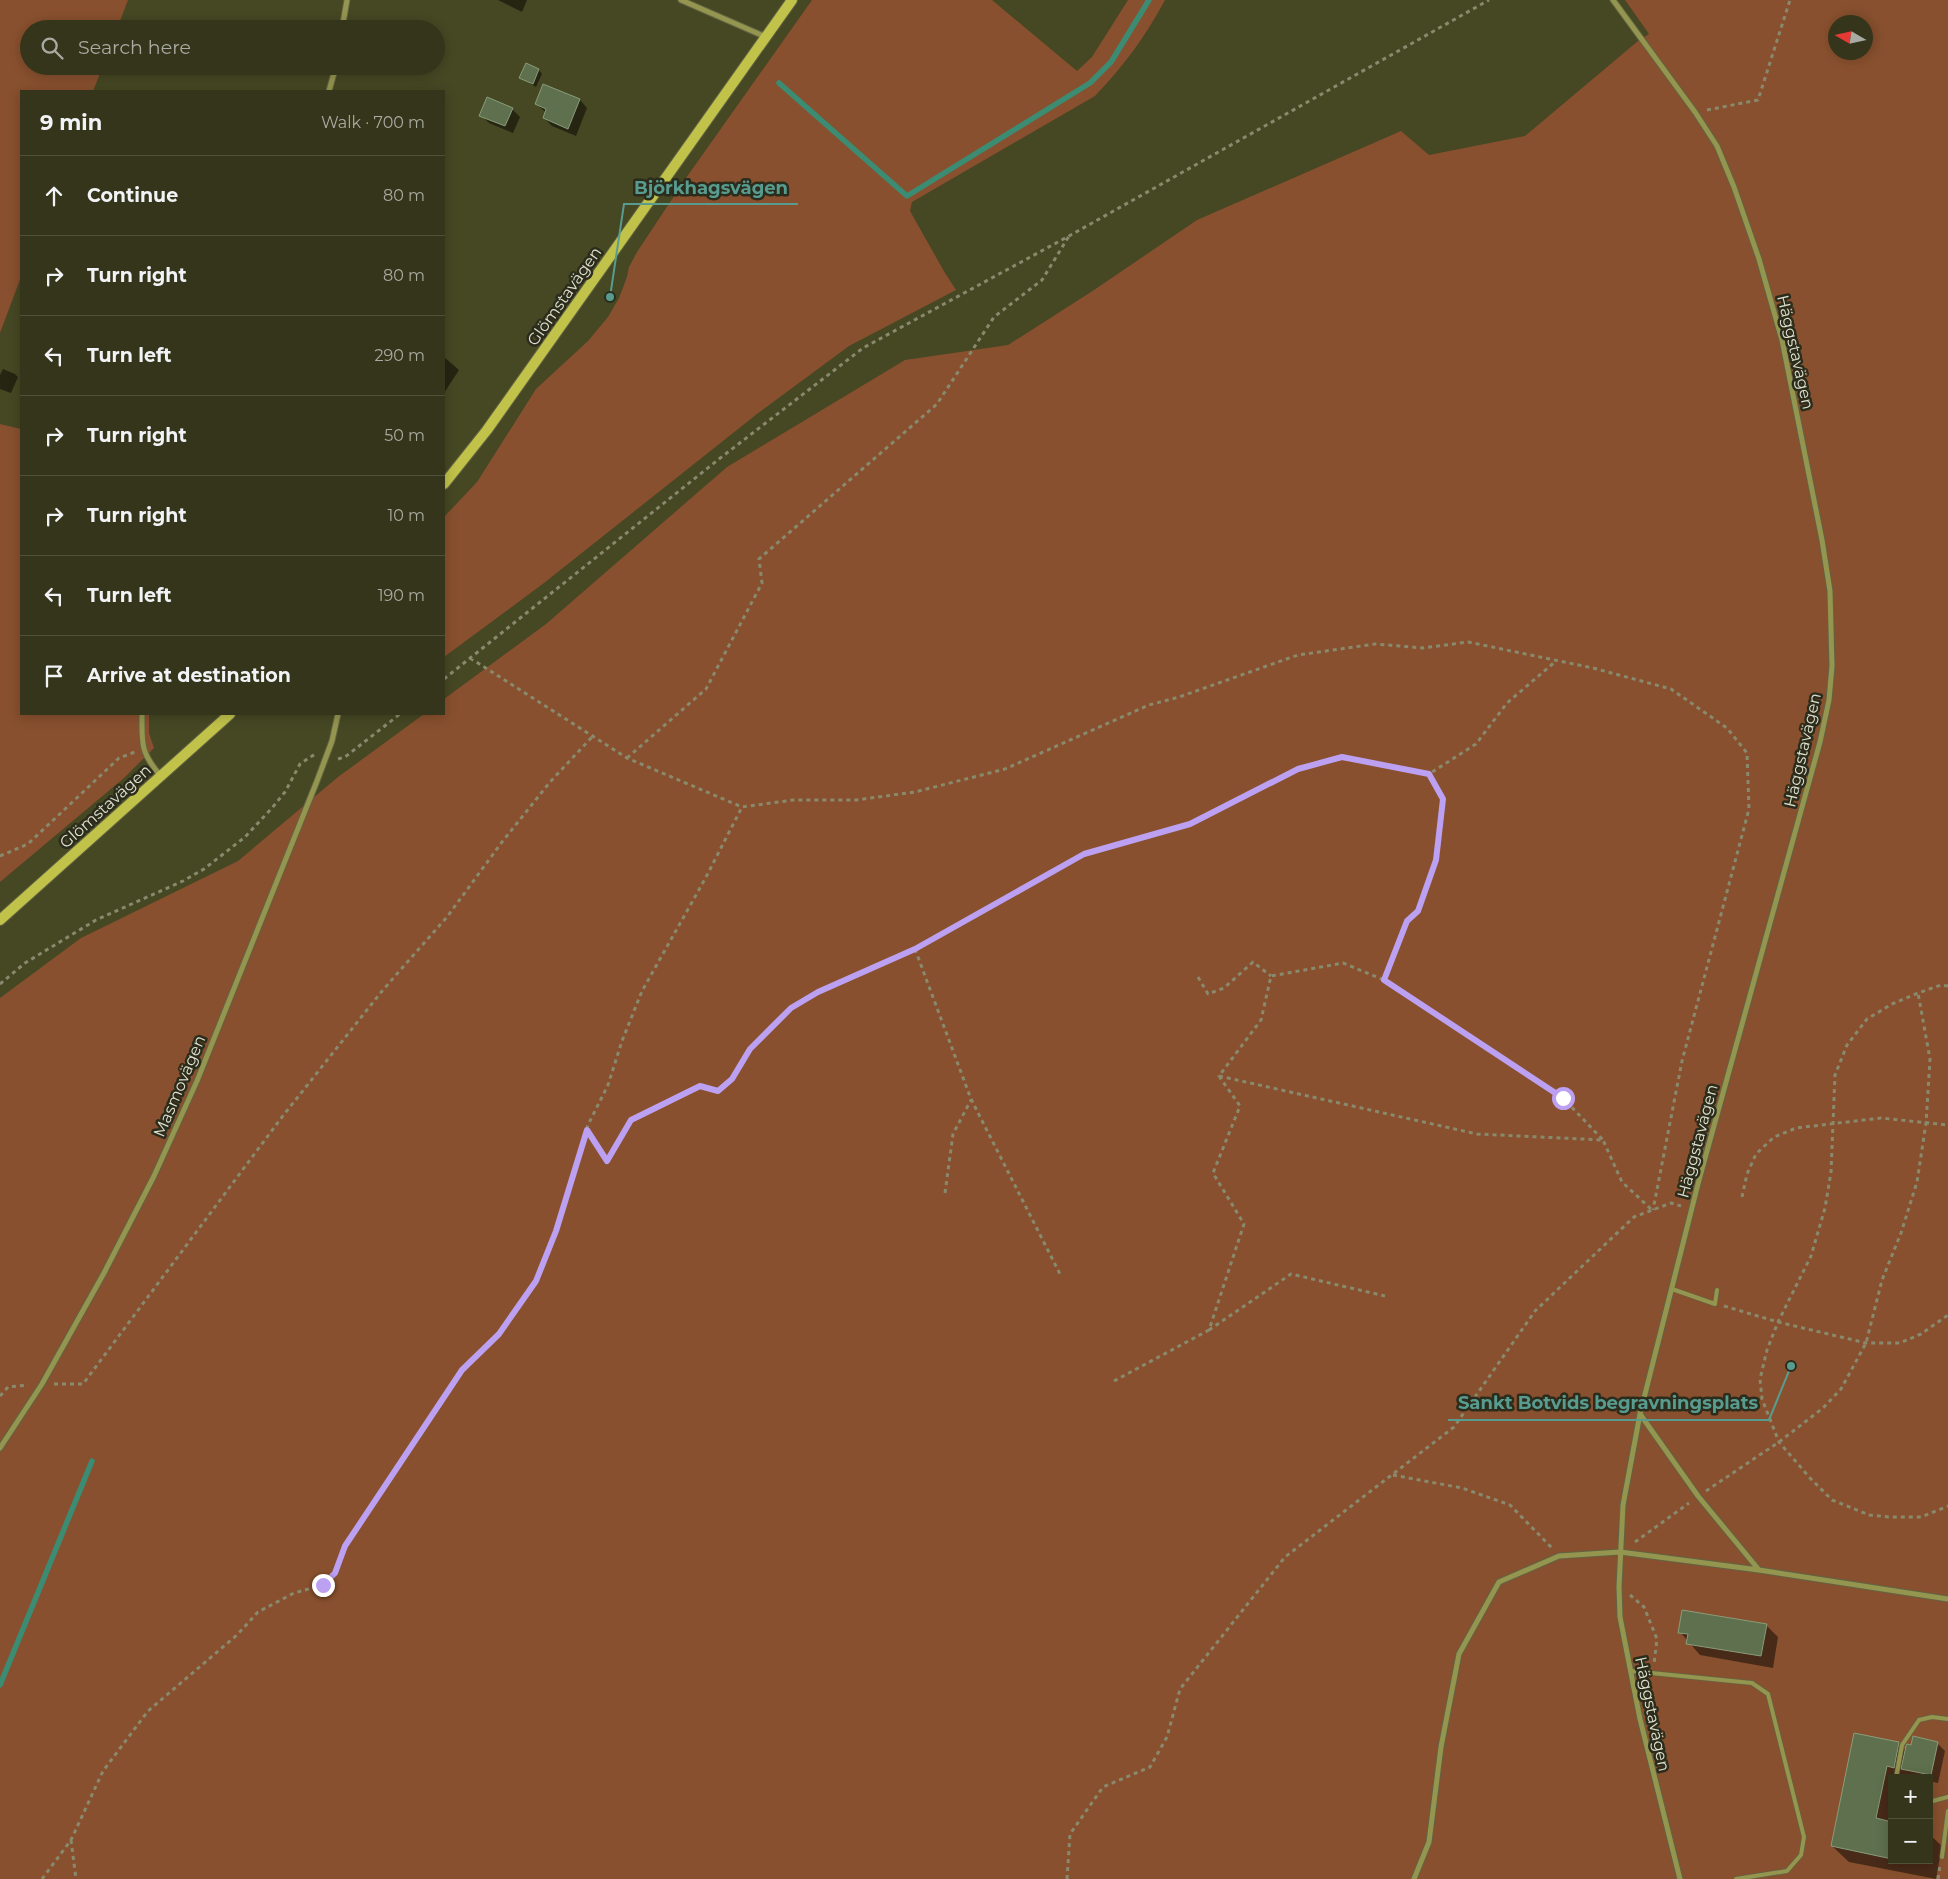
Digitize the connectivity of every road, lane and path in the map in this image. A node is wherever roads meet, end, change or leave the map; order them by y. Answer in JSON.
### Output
{"nodes":[{"id":1,"x":347,"y":0,"type":"edge"},
{"id":2,"x":681,"y":0,"type":"edge"},
{"id":3,"x":792,"y":0,"type":"edge"},
{"id":4,"x":1489,"y":0,"type":"edge"},
{"id":5,"x":1613,"y":0,"type":"edge"},
{"id":6,"x":1790,"y":0,"type":"edge"},
{"id":7,"x":344,"y":20,"type":"edge"},
{"id":8,"x":766,"y":37,"type":"junction"},
{"id":9,"x":333,"y":75,"type":"edge"},
{"id":10,"x":329,"y":90,"type":"edge"},
{"id":11,"x":1695,"y":112,"type":"junction"},
{"id":12,"x":1069,"y":236,"type":"junction"},
{"id":13,"x":445,"y":483,"type":"edge"},
{"id":14,"x":470,"y":658,"type":"junction"},
{"id":15,"x":1556,"y":661,"type":"junction"},
{"id":16,"x":445,"y":678,"type":"edge"},
{"id":17,"x":142,"y":715,"type":"edge"},
{"id":18,"x":229,"y":715,"type":"edge"},
{"id":19,"x":338,"y":715,"type":"edge"},
{"id":20,"x":399,"y":715,"type":"edge"},
{"id":21,"x":592,"y":737,"type":"junction"},
{"id":22,"x":143,"y":750,"type":"junction"},
{"id":23,"x":328,"y":752,"type":"junction"},
{"id":24,"x":627,"y":758,"type":"junction"},
{"id":25,"x":1429,"y":774,"type":"junction"},
{"id":26,"x":160,"y":776,"type":"junction"},
{"id":27,"x":742,"y":807,"type":"junction"},
{"id":28,"x":0,"y":856,"type":"edge"},
{"id":29,"x":0,"y":920,"type":"edge"},
{"id":30,"x":915,"y":949,"type":"junction"},
{"id":31,"x":1270,"y":976,"type":"junction"},
{"id":32,"x":1198,"y":977,"type":"dead end"},
{"id":33,"x":1384,"y":980,"type":"junction"},
{"id":34,"x":0,"y":984,"type":"edge"},
{"id":35,"x":1948,"y":986,"type":"edge"},
{"id":36,"x":1918,"y":992,"type":"junction"},
{"id":37,"x":1219,"y":1076,"type":"junction"},
{"id":38,"x":971,"y":1099,"type":"junction"},
{"id":39,"x":1926,"y":1123,"type":"junction"},
{"id":40,"x":1833,"y":1125,"type":"junction"},
{"id":41,"x":1948,"y":1125,"type":"edge"},
{"id":42,"x":587,"y":1130,"type":"junction"},
{"id":43,"x":1603,"y":1140,"type":"junction"},
{"id":44,"x":946,"y":1193,"type":"dead end"},
{"id":45,"x":1742,"y":1197,"type":"dead end"},
{"id":46,"x":1671,"y":1203,"type":"dead end"},
{"id":47,"x":1653,"y":1210,"type":"junction"},
{"id":48,"x":1060,"y":1274,"type":"dead end"},
{"id":49,"x":1672,"y":1289,"type":"junction"},
{"id":50,"x":1717,"y":1290,"type":"dead end"},
{"id":51,"x":1385,"y":1296,"type":"dead end"},
{"id":52,"x":1714,"y":1304,"type":"junction"},
{"id":53,"x":1948,"y":1315,"type":"edge"},
{"id":54,"x":1778,"y":1322,"type":"junction"},
{"id":55,"x":1209,"y":1330,"type":"junction"},
{"id":56,"x":1866,"y":1343,"type":"junction"},
{"id":57,"x":1114,"y":1381,"type":"dead end"},
{"id":58,"x":83,"y":1384,"type":"dead end"},
{"id":59,"x":8,"y":1388,"type":"dead end"},
{"id":60,"x":0,"y":1396,"type":"edge"},
{"id":61,"x":1640,"y":1414,"type":"junction"},
{"id":62,"x":1779,"y":1442,"type":"junction"},
{"id":63,"x":0,"y":1448,"type":"edge"},
{"id":64,"x":1392,"y":1475,"type":"junction"},
{"id":65,"x":1698,"y":1496,"type":"junction"},
{"id":66,"x":1948,"y":1506,"type":"edge"},
{"id":67,"x":1620,"y":1552,"type":"junction"},
{"id":68,"x":1559,"y":1556,"type":"junction"},
{"id":69,"x":1759,"y":1570,"type":"junction"},
{"id":70,"x":1619,"y":1587,"type":"junction"},
{"id":71,"x":1948,"y":1599,"type":"edge"},
{"id":72,"x":1631,"y":1671,"type":"junction"},
{"id":73,"x":1653,"y":1672,"type":"junction"},
{"id":74,"x":1948,"y":1719,"type":"edge"},
{"id":75,"x":1897,"y":1774,"type":"edge"},
{"id":76,"x":1948,"y":1796,"type":"edge"},
{"id":77,"x":1933,"y":1801,"type":"edge"},
{"id":78,"x":1948,"y":1811,"type":"edge"},
{"id":79,"x":71,"y":1840,"type":"junction"},
{"id":80,"x":1942,"y":1857,"type":"dead end"},
{"id":81,"x":42,"y":1879,"type":"edge"},
{"id":82,"x":76,"y":1879,"type":"edge"},
{"id":83,"x":1067,"y":1879,"type":"edge"},
{"id":84,"x":1414,"y":1879,"type":"edge"},
{"id":85,"x":1680,"y":1879,"type":"edge"},
{"id":86,"x":1736,"y":1879,"type":"edge"}],
"edges":[{"from":1,"to":7,"type":"street"},
{"from":2,"to":8,"type":"street"},
{"from":3,"to":8,"type":"main road","name":"Glömstavägen"},
{"from":4,"to":12,"type":"path"},
{"from":5,"to":11,"type":"street","name":"Häggstavägen"},
{"from":6,"to":11,"type":"path"},
{"from":8,"to":13,"type":"main road","name":"Glömstavägen"},
{"from":9,"to":10,"type":"street"},
{"from":11,"to":49,"type":"street","name":"Häggstavägen"},
{"from":12,"to":14,"type":"path"},
{"from":12,"to":24,"type":"path"},
{"from":14,"to":16,"type":"path"},
{"from":14,"to":21,"type":"path"},
{"from":15,"to":25,"type":"path"},
{"from":15,"to":27,"type":"path"},
{"from":15,"to":47,"type":"path"},
{"from":17,"to":22,"type":"street"},
{"from":18,"to":26,"type":"main road","name":"Glömstavägen"},
{"from":19,"to":23,"type":"street","name":"Masmovägen"},
{"from":20,"to":23,"type":"path"},
{"from":21,"to":24,"type":"path"},
{"from":21,"to":58,"type":"path"},
{"from":22,"to":26,"type":"street"},
{"from":22,"to":28,"type":"path"},
{"from":23,"to":34,"type":"path"},
{"from":23,"to":63,"type":"street","name":"Masmovägen"},
{"from":24,"to":27,"type":"path"},
{"from":25,"to":30,"type":"path"},
{"from":25,"to":33,"type":"path"},
{"from":26,"to":29,"type":"main road","name":"Glömstavägen"},
{"from":27,"to":42,"type":"path"},
{"from":30,"to":38,"type":"path"},
{"from":30,"to":42,"type":"path"},
{"from":31,"to":32,"type":"path"},
{"from":31,"to":33,"type":"path"},
{"from":31,"to":37,"type":"path"},
{"from":33,"to":43,"type":"path"},
{"from":35,"to":36,"type":"path"},
{"from":36,"to":39,"type":"path"},
{"from":36,"to":40,"type":"path"},
{"from":37,"to":43,"type":"path"},
{"from":37,"to":55,"type":"path"},
{"from":38,"to":44,"type":"path"},
{"from":38,"to":48,"type":"path"},
{"from":39,"to":40,"type":"path"},
{"from":39,"to":41,"type":"path"},
{"from":39,"to":56,"type":"path"},
{"from":40,"to":45,"type":"path"},
{"from":40,"to":54,"type":"path"},
{"from":42,"to":79,"type":"path"},
{"from":43,"to":47,"type":"path"},
{"from":46,"to":47,"type":"path"},
{"from":47,"to":64,"type":"path"},
{"from":49,"to":52,"type":"lane"},
{"from":49,"to":61,"type":"street","name":"Häggstavägen"},
{"from":50,"to":52,"type":"lane"},
{"from":51,"to":55,"type":"path"},
{"from":52,"to":54,"type":"path"},
{"from":53,"to":56,"type":"path"},
{"from":54,"to":56,"type":"path"},
{"from":54,"to":62,"type":"path"},
{"from":55,"to":57,"type":"path"},
{"from":56,"to":62,"type":"path"},
{"from":59,"to":60,"type":"path"},
{"from":61,"to":65,"type":"street"},
{"from":61,"to":67,"type":"street","name":"Häggstavägen"},
{"from":62,"to":65,"type":"path"},
{"from":62,"to":66,"type":"path"},
{"from":64,"to":68,"type":"path"},
{"from":64,"to":83,"type":"path"},
{"from":65,"to":67,"type":"path"},
{"from":65,"to":69,"type":"street"},
{"from":67,"to":68,"type":"street"},
{"from":67,"to":69,"type":"street"},
{"from":67,"to":70,"type":"street","name":"Häggstavägen"},
{"from":68,"to":84,"type":"street"},
{"from":69,"to":71,"type":"street"},
{"from":70,"to":72,"type":"street","name":"Häggstavägen"},
{"from":70,"to":73,"type":"path"},
{"from":72,"to":73,"type":"lane"},
{"from":72,"to":85,"type":"street","name":"Häggstavägen"},
{"from":73,"to":86,"type":"lane"},
{"from":74,"to":75,"type":"lane"},
{"from":76,"to":77,"type":"lane"},
{"from":78,"to":80,"type":"lane"},
{"from":79,"to":81,"type":"path"},
{"from":79,"to":82,"type":"path"}]}
